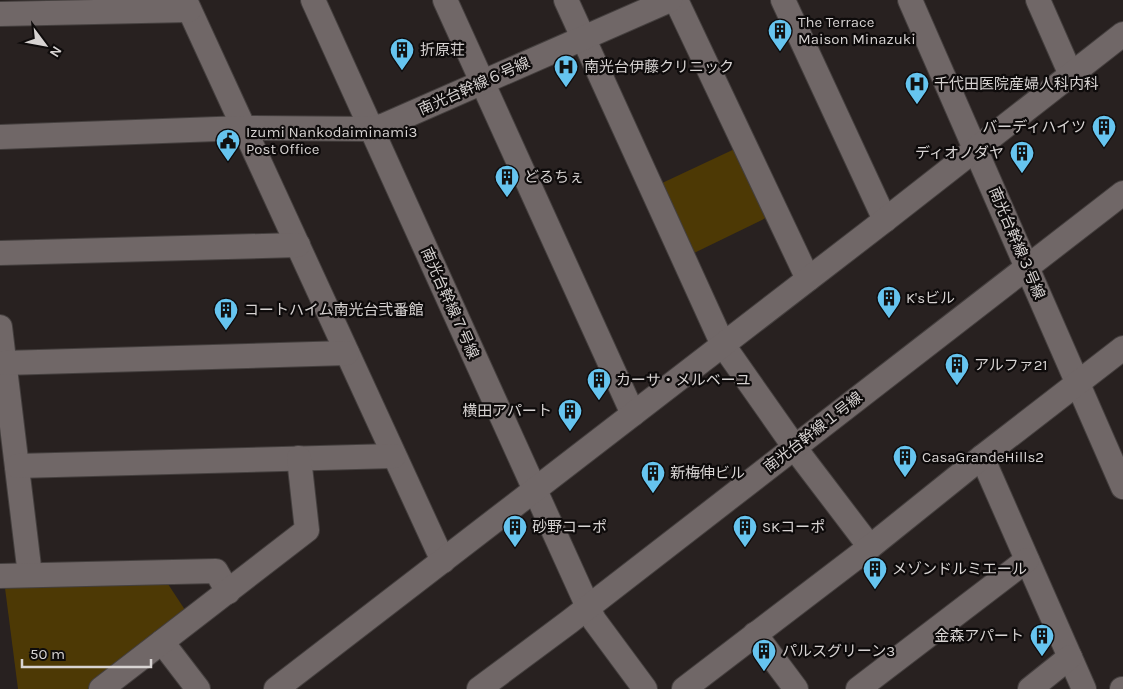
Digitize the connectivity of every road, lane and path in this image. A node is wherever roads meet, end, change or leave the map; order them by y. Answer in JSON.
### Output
{"nodes":[{"id":1,"x":313,"y":0,"type":"edge"},
{"id":2,"x":444,"y":0,"type":"edge"},
{"id":3,"x":566,"y":0,"type":"edge"},
{"id":4,"x":670,"y":0,"type":"edge"},
{"id":5,"x":676,"y":0,"type":"edge"},
{"id":6,"x":783,"y":0,"type":"edge"},
{"id":7,"x":910,"y":0,"type":"edge"},
{"id":8,"x":1038,"y":0,"type":"edge"},
{"id":9,"x":187,"y":5,"type":"edge"},
{"id":10,"x":0,"y":14,"type":"edge"},
{"id":11,"x":1123,"y":34,"type":"edge"},
{"id":12,"x":583,"y":38,"type":"junction"},
{"id":13,"x":1071,"y":75,"type":"junction"},
{"id":14,"x":482,"y":83,"type":"junction"},
{"id":15,"x":244,"y":128,"type":"junction"},
{"id":16,"x":371,"y":129,"type":"junction"},
{"id":17,"x":0,"y":137,"type":"edge"},
{"id":18,"x":976,"y":148,"type":"junction"},
{"id":19,"x":1123,"y":193,"type":"edge"},
{"id":20,"x":885,"y":220,"type":"junction"},
{"id":21,"x":298,"y":246,"type":"junction"},
{"id":22,"x":0,"y":253,"type":"edge"},
{"id":23,"x":1027,"y":268,"type":"junction"},
{"id":24,"x":808,"y":279,"type":"junction"},
{"id":25,"x":0,"y":327,"type":"edge"},
{"id":26,"x":723,"y":345,"type":"junction"},
{"id":27,"x":1123,"y":348,"type":"edge"},
{"id":28,"x":347,"y":353,"type":"junction"},
{"id":29,"x":4,"y":363,"type":"junction"},
{"id":30,"x":1078,"y":383,"type":"junction"},
{"id":31,"x":633,"y":414,"type":"junction"},
{"id":32,"x":795,"y":446,"type":"junction"},
{"id":33,"x":394,"y":456,"type":"junction"},
{"id":34,"x":299,"y":458,"type":"junction"},
{"id":35,"x":982,"y":458,"type":"junction"},
{"id":36,"x":17,"y":466,"type":"junction"},
{"id":37,"x":1123,"y":487,"type":"edge"},
{"id":38,"x":534,"y":490,"type":"junction"},
{"id":39,"x":870,"y":547,"type":"junction"},
{"id":40,"x":443,"y":560,"type":"junction"},
{"id":41,"x":1027,"y":560,"type":"junction"},
{"id":42,"x":30,"y":575,"type":"junction"},
{"id":43,"x":0,"y":576,"type":"edge"},
{"id":44,"x":228,"y":592,"type":"junction"},
{"id":45,"x":588,"y":606,"type":"junction"},
{"id":46,"x":755,"y":634,"type":"junction"},
{"id":47,"x":162,"y":642,"type":"junction"},
{"id":48,"x":1070,"y":657,"type":"junction"},
{"id":49,"x":504,"y":682,"type":"edge"},
{"id":50,"x":102,"y":689,"type":"edge"},
{"id":51,"x":198,"y":689,"type":"edge"},
{"id":52,"x":276,"y":689,"type":"edge"},
{"id":53,"x":479,"y":689,"type":"edge"},
{"id":54,"x":645,"y":689,"type":"edge"},
{"id":55,"x":684,"y":689,"type":"edge"},
{"id":56,"x":796,"y":689,"type":"edge"},
{"id":57,"x":858,"y":689,"type":"edge"},
{"id":58,"x":1030,"y":689,"type":"edge"},
{"id":59,"x":1084,"y":689,"type":"edge"}],
"edges":[{"from":1,"to":16,"type":"street","name":"南光台幹線７号線"},
{"from":2,"to":14,"type":"street"},
{"from":3,"to":12,"type":"street"},
{"from":4,"to":12,"type":"street","name":"南光台幹線６号線"},
{"from":5,"to":24,"type":"street"},
{"from":6,"to":20,"type":"street"},
{"from":7,"to":18,"type":"street","name":"南光台幹線３号線"},
{"from":8,"to":13,"type":"street"},
{"from":9,"to":10,"type":"street"},
{"from":9,"to":15,"type":"street"},
{"from":11,"to":13,"type":"street"},
{"from":12,"to":14,"type":"street","name":"南光台幹線６号線"},
{"from":12,"to":26,"type":"street"},
{"from":13,"to":18,"type":"street"},
{"from":14,"to":16,"type":"street","name":"南光台幹線６号線"},
{"from":14,"to":31,"type":"street"},
{"from":15,"to":16,"type":"street","name":"南光台幹線６号線"},
{"from":15,"to":17,"type":"street","name":"南光台幹線６号線"},
{"from":15,"to":21,"type":"street"},
{"from":16,"to":38,"type":"street","name":"南光台幹線７号線"},
{"from":18,"to":20,"type":"street"},
{"from":18,"to":23,"type":"street","name":"南光台幹線３号線"},
{"from":19,"to":23,"type":"street","name":"南光台幹線１号線"},
{"from":20,"to":24,"type":"street"},
{"from":21,"to":22,"type":"street"},
{"from":21,"to":28,"type":"street"},
{"from":23,"to":30,"type":"street","name":"南光台幹線３号線"},
{"from":23,"to":32,"type":"street","name":"南光台幹線１号線"},
{"from":24,"to":26,"type":"street"},
{"from":25,"to":29,"type":"street"},
{"from":26,"to":31,"type":"street"},
{"from":26,"to":32,"type":"street"},
{"from":27,"to":30,"type":"street"},
{"from":28,"to":29,"type":"street"},
{"from":28,"to":33,"type":"street"},
{"from":29,"to":36,"type":"street"},
{"from":30,"to":35,"type":"street"},
{"from":30,"to":37,"type":"street","name":"南光台幹線３号線"},
{"from":31,"to":38,"type":"street"},
{"from":32,"to":39,"type":"street"},
{"from":32,"to":45,"type":"street","name":"南光台幹線１号線"},
{"from":33,"to":34,"type":"street"},
{"from":33,"to":40,"type":"street"},
{"from":34,"to":36,"type":"street"},
{"from":34,"to":44,"type":"street"},
{"from":35,"to":39,"type":"street"},
{"from":35,"to":41,"type":"street"},
{"from":36,"to":42,"type":"street"},
{"from":38,"to":40,"type":"street"},
{"from":38,"to":45,"type":"street","name":"南光台幹線７号線"},
{"from":39,"to":46,"type":"street"},
{"from":40,"to":52,"type":"street"},
{"from":41,"to":48,"type":"street"},
{"from":41,"to":57,"type":"street"},
{"from":42,"to":43,"type":"street"},
{"from":42,"to":44,"type":"street"},
{"from":44,"to":47,"type":"street"},
{"from":45,"to":49,"type":"street","name":"南光台幹線１号線"},
{"from":45,"to":54,"type":"street","name":"南光台幹線７号線"},
{"from":46,"to":55,"type":"street"},
{"from":46,"to":56,"type":"street"},
{"from":47,"to":50,"type":"street"},
{"from":47,"to":51,"type":"street"},
{"from":48,"to":58,"type":"street"},
{"from":48,"to":59,"type":"street"},
{"from":49,"to":53,"type":"street","name":"南光台幹線１号線"}]}
